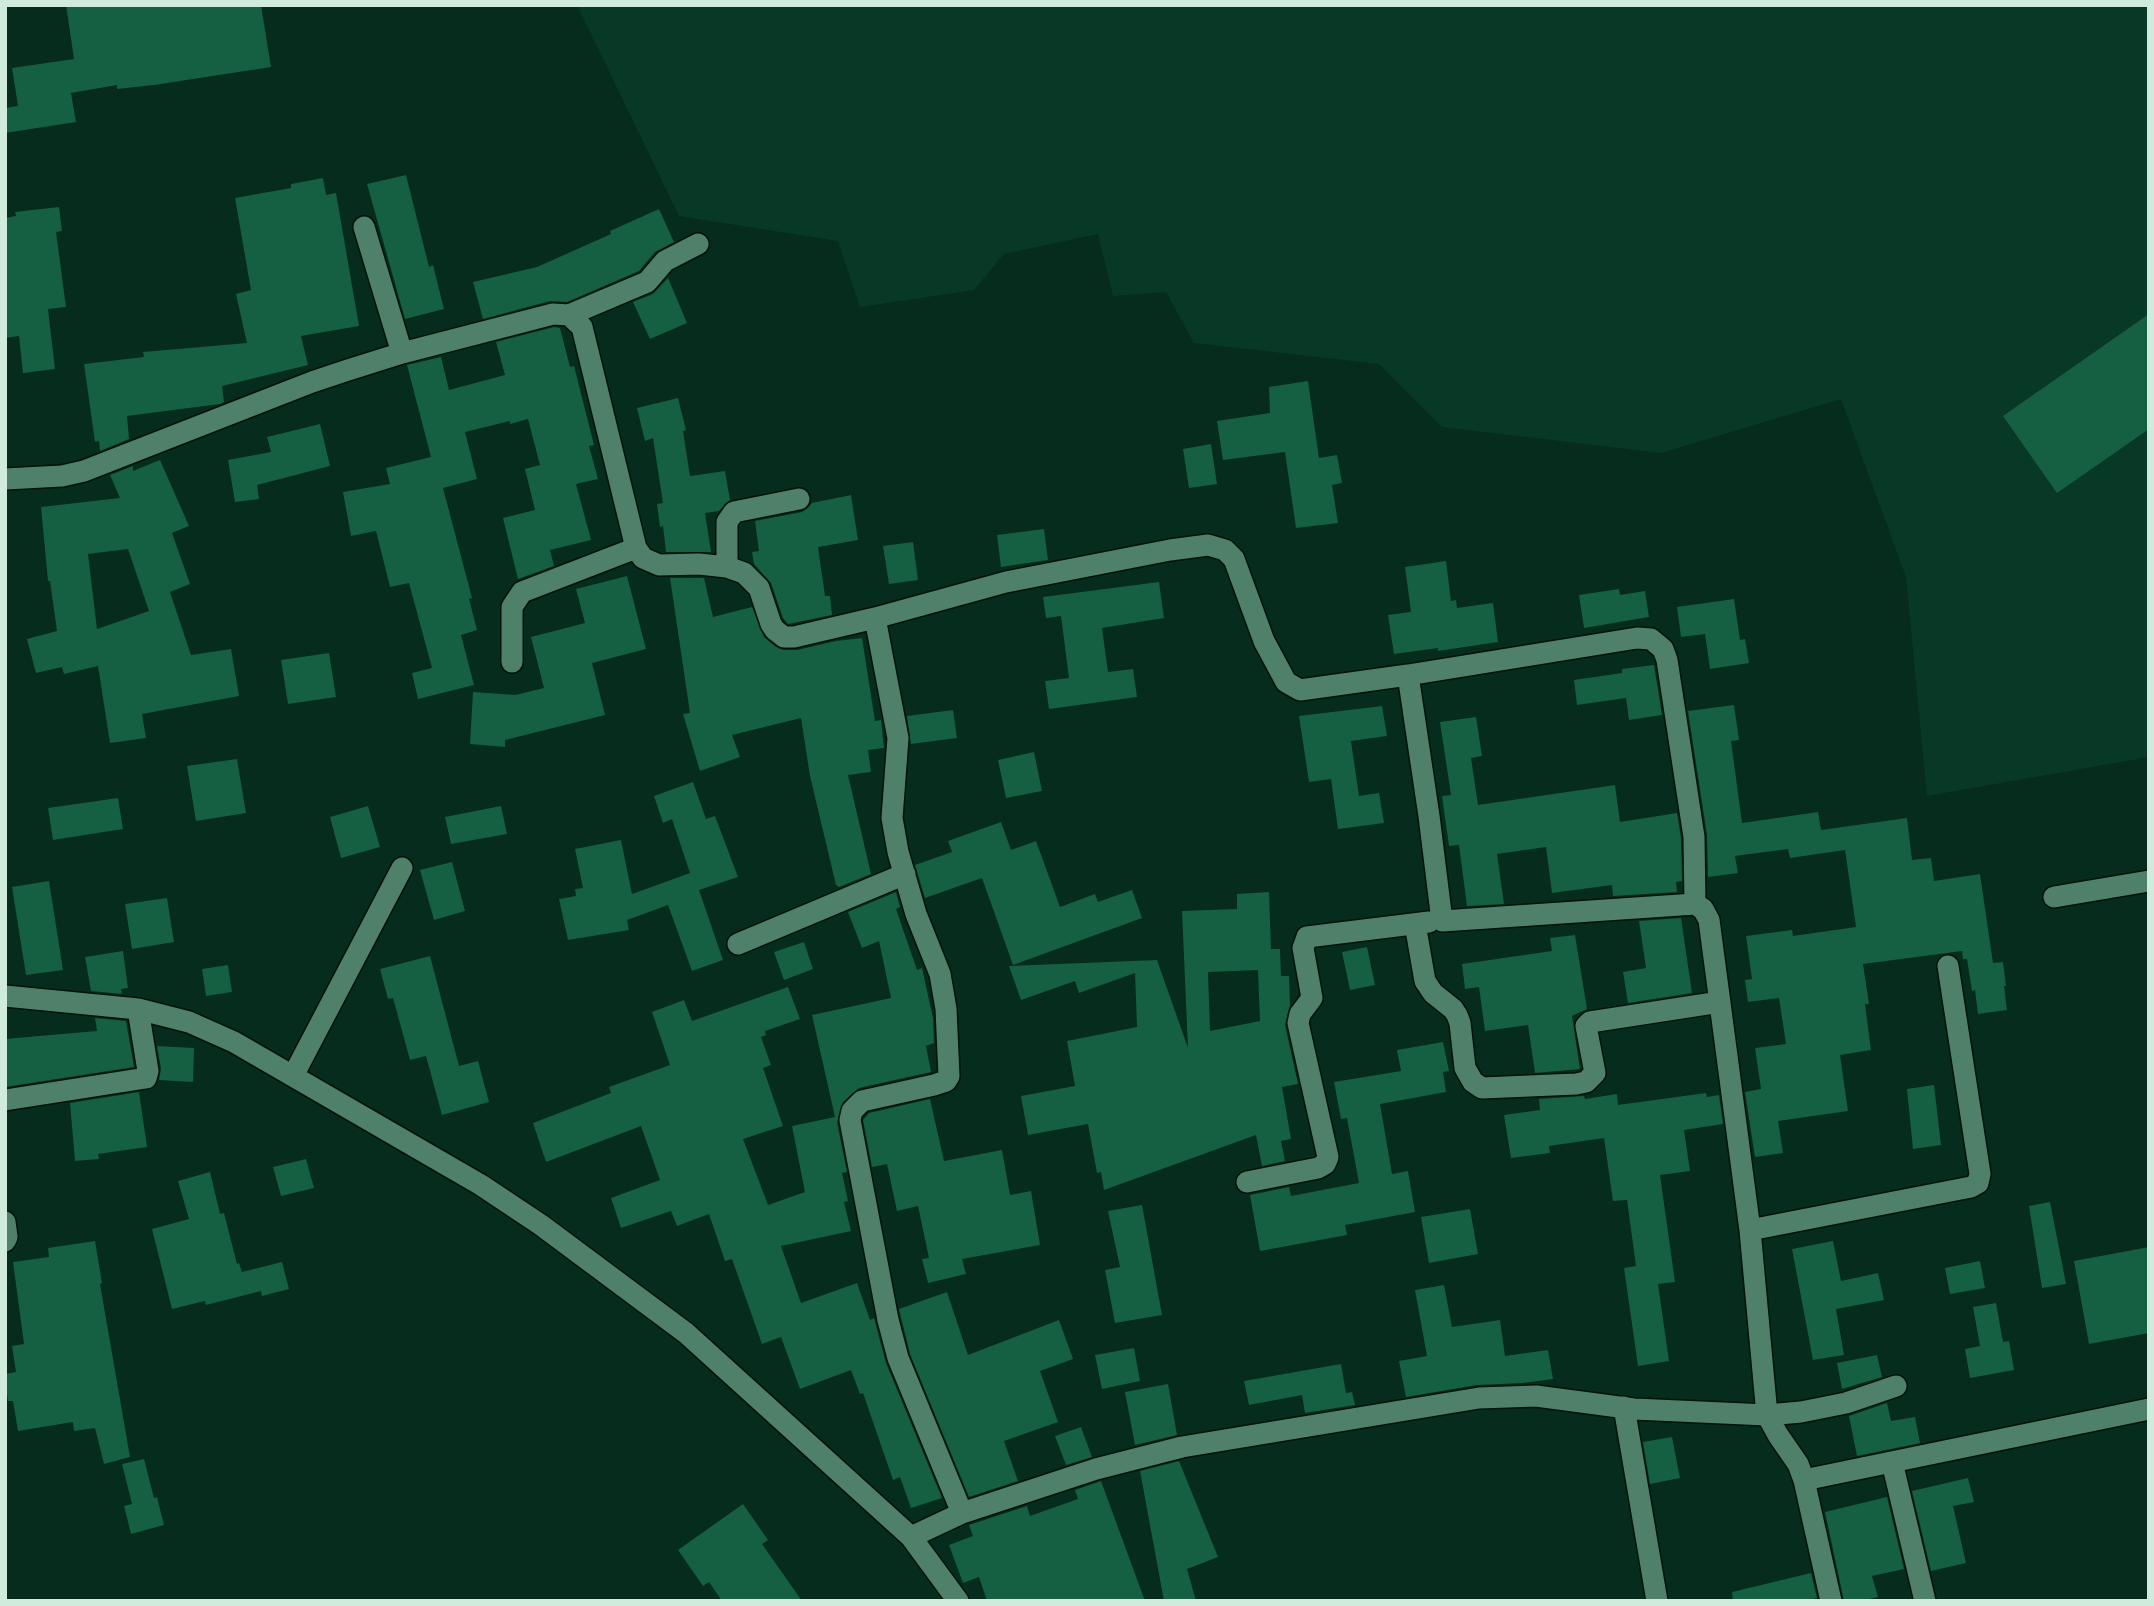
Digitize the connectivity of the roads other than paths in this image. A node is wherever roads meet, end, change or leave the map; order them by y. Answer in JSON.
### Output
{"nodes":[{"id":1,"x":364,"y":227,"type":"dead end"},
{"id":2,"x":698,"y":244,"type":"dead end"},
{"id":3,"x":569,"y":315,"type":"junction"},
{"id":4,"x":402,"y":353,"type":"junction"},
{"id":5,"x":5,"y":479,"type":"edge"},
{"id":6,"x":799,"y":499,"type":"dead end"},
{"id":7,"x":636,"y":548,"type":"junction"},
{"id":8,"x":727,"y":567,"type":"junction"},
{"id":9,"x":875,"y":618,"type":"junction"},
{"id":10,"x":512,"y":662,"type":"dead end"},
{"id":11,"x":1408,"y":675,"type":"junction"},
{"id":12,"x":402,"y":868,"type":"dead end"},
{"id":13,"x":905,"y":874,"type":"junction"},
{"id":14,"x":2149,"y":881,"type":"edge"},
{"id":15,"x":2054,"y":897,"type":"dead end"},
{"id":16,"x":1695,"y":904,"type":"junction"},
{"id":17,"x":1442,"y":921,"type":"junction"},
{"id":18,"x":1415,"y":924,"type":"junction"},
{"id":19,"x":738,"y":944,"type":"dead end"},
{"id":20,"x":1948,"y":966,"type":"dead end"},
{"id":21,"x":5,"y":996,"type":"edge"},
{"id":22,"x":1720,"y":1002,"type":"junction"},
{"id":23,"x":138,"y":1009,"type":"junction"},
{"id":24,"x":293,"y":1076,"type":"junction"},
{"id":25,"x":5,"y":1100,"type":"edge"},
{"id":26,"x":1247,"y":1182,"type":"dead end"},
{"id":27,"x":5,"y":1222,"type":"edge"},
{"id":28,"x":1751,"y":1230,"type":"junction"},
{"id":29,"x":5,"y":1241,"type":"edge"},
{"id":30,"x":1896,"y":1386,"type":"dead end"},
{"id":31,"x":1624,"y":1407,"type":"junction"},
{"id":32,"x":2149,"y":1409,"type":"edge"},
{"id":33,"x":1768,"y":1415,"type":"junction"},
{"id":34,"x":1892,"y":1462,"type":"junction"},
{"id":35,"x":1804,"y":1480,"type":"junction"},
{"id":36,"x":962,"y":1513,"type":"junction"},
{"id":37,"x":911,"y":1537,"type":"junction"},
{"id":38,"x":958,"y":1601,"type":"edge"},
{"id":39,"x":1657,"y":1601,"type":"edge"},
{"id":40,"x":1831,"y":1601,"type":"edge"},
{"id":41,"x":1925,"y":1601,"type":"edge"}],
"edges":[{"from":1,"to":4,"type":"street"},
{"from":2,"to":3,"type":"street"},
{"from":3,"to":4,"type":"street"},
{"from":3,"to":7,"type":"street"},
{"from":4,"to":5,"type":"street"},
{"from":6,"to":8,"type":"street"},
{"from":7,"to":8,"type":"street"},
{"from":7,"to":10,"type":"street"},
{"from":8,"to":9,"type":"street"},
{"from":9,"to":11,"type":"street"},
{"from":9,"to":13,"type":"street"},
{"from":11,"to":16,"type":"street"},
{"from":11,"to":17,"type":"street"},
{"from":12,"to":24,"type":"street"},
{"from":13,"to":19,"type":"street"},
{"from":13,"to":36,"type":"street"},
{"from":14,"to":15,"type":"street"},
{"from":16,"to":17,"type":"street"},
{"from":16,"to":22,"type":"street"},
{"from":17,"to":18,"type":"street"},
{"from":18,"to":22,"type":"street"},
{"from":18,"to":26,"type":"street"},
{"from":20,"to":28,"type":"street"},
{"from":21,"to":23,"type":"street"},
{"from":22,"to":28,"type":"street"},
{"from":23,"to":24,"type":"street"},
{"from":23,"to":25,"type":"street"},
{"from":24,"to":37,"type":"street"},
{"from":27,"to":29,"type":"street"},
{"from":28,"to":33,"type":"street"},
{"from":30,"to":33,"type":"street"},
{"from":31,"to":33,"type":"street"},
{"from":31,"to":36,"type":"street"},
{"from":31,"to":39,"type":"street"},
{"from":32,"to":34,"type":"street"},
{"from":33,"to":35,"type":"street"},
{"from":34,"to":35,"type":"street"},
{"from":34,"to":41,"type":"street"},
{"from":35,"to":40,"type":"street"},
{"from":36,"to":37,"type":"street"},
{"from":37,"to":38,"type":"street"}]}
